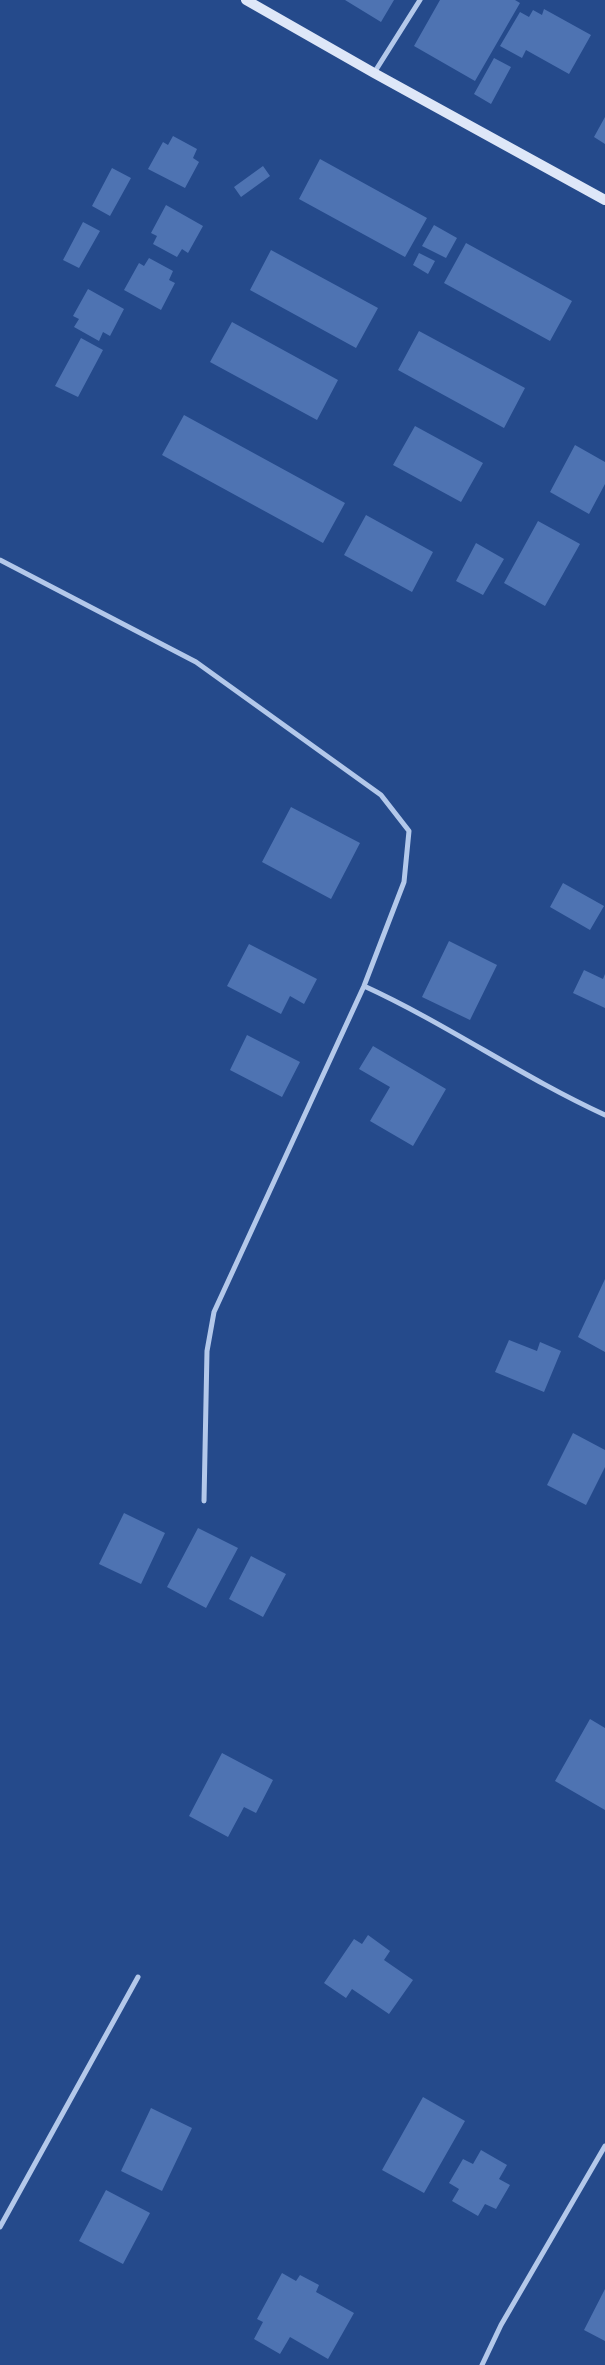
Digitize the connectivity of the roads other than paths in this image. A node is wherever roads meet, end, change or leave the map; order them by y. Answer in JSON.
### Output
{"nodes":[{"id":1,"x":246,"y":0,"type":"edge"},
{"id":2,"x":420,"y":0,"type":"edge"},
{"id":3,"x":374,"y":73,"type":"junction"},
{"id":4,"x":605,"y":200,"type":"edge"},
{"id":5,"x":0,"y":560,"type":"edge"},
{"id":6,"x":364,"y":986,"type":"junction"},
{"id":7,"x":605,"y":1115,"type":"edge"},
{"id":8,"x":204,"y":1500,"type":"dead end"},
{"id":9,"x":138,"y":1977,"type":"dead end"},
{"id":10,"x":605,"y":2146,"type":"edge"},
{"id":11,"x":0,"y":2227,"type":"edge"},
{"id":12,"x":482,"y":2365,"type":"edge"}],
"edges":[{"from":1,"to":3,"type":"street"},
{"from":2,"to":3,"type":"street"},
{"from":3,"to":4,"type":"street"},
{"from":5,"to":6,"type":"street"},
{"from":6,"to":7,"type":"street"},
{"from":6,"to":8,"type":"street"},
{"from":9,"to":11,"type":"street"},
{"from":10,"to":12,"type":"street"}]}
